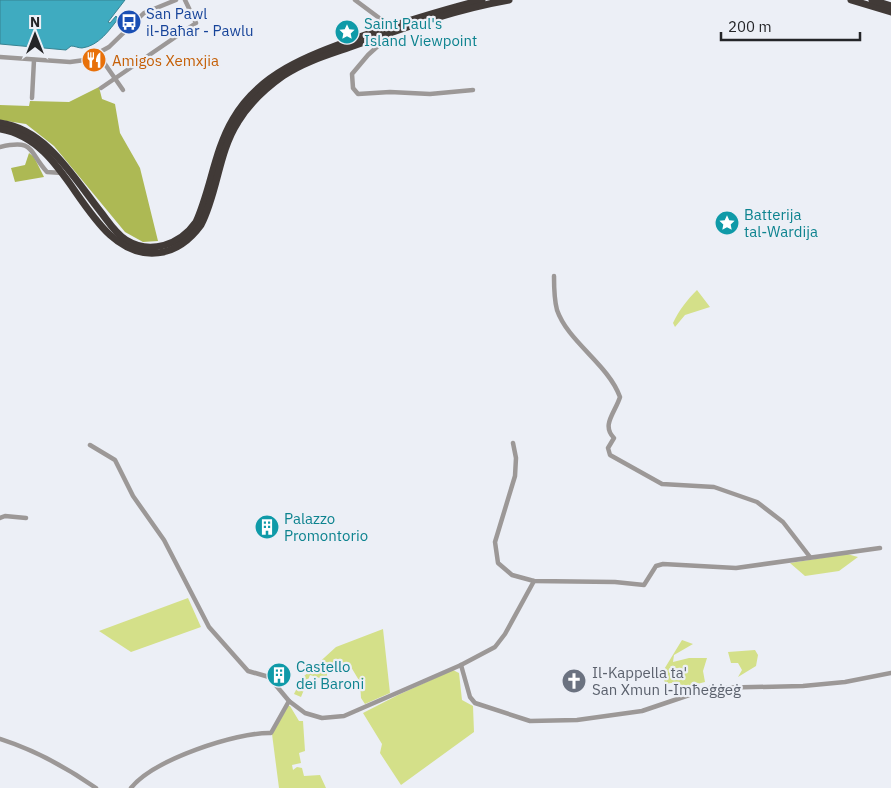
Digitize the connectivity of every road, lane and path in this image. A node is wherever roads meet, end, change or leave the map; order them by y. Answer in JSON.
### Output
{"nodes":[{"id":1,"x":176,"y":0,"type":"edge"},
{"id":2,"x":185,"y":0,"type":"edge"},
{"id":3,"x":354,"y":0,"type":"edge"},
{"id":4,"x":482,"y":0,"type":"edge"},
{"id":5,"x":509,"y":0,"type":"edge"},
{"id":6,"x":851,"y":0,"type":"edge"},
{"id":7,"x":872,"y":0,"type":"edge"},
{"id":8,"x":891,"y":6,"type":"edge"},
{"id":9,"x":891,"y":12,"type":"edge"},
{"id":10,"x":392,"y":29,"type":"junction"},
{"id":11,"x":98,"y":54,"type":"junction"},
{"id":12,"x":0,"y":57,"type":"edge"},
{"id":13,"x":34,"y":60,"type":"junction"},
{"id":14,"x":115,"y":79,"type":"junction"},
{"id":15,"x":101,"y":88,"type":"dead end"},
{"id":16,"x":123,"y":90,"type":"dead end"},
{"id":17,"x":473,"y":90,"type":"dead end"},
{"id":18,"x":32,"y":98,"type":"dead end"},
{"id":19,"x":0,"y":123,"type":"edge"},
{"id":20,"x":0,"y":129,"type":"edge"},
{"id":21,"x":0,"y":147,"type":"edge"},
{"id":22,"x":55,"y":154,"type":"junction"},
{"id":23,"x":54,"y":164,"type":"junction"},
{"id":24,"x":42,"y":167,"type":"junction"},
{"id":25,"x":62,"y":173,"type":"junction"},
{"id":26,"x":554,"y":276,"type":"dead end"},
{"id":27,"x":514,"y":443,"type":"dead end"},
{"id":28,"x":90,"y":444,"type":"dead end"},
{"id":29,"x":0,"y":518,"type":"edge"},
{"id":30,"x":26,"y":518,"type":"dead end"},
{"id":31,"x":880,"y":548,"type":"dead end"},
{"id":32,"x":810,"y":557,"type":"junction"},
{"id":33,"x":534,"y":581,"type":"junction"},
{"id":34,"x":461,"y":665,"type":"junction"},
{"id":35,"x":891,"y":673,"type":"edge"},
{"id":36,"x":290,"y":701,"type":"junction"},
{"id":37,"x":0,"y":739,"type":"edge"},
{"id":38,"x":96,"y":788,"type":"edge"},
{"id":39,"x":131,"y":788,"type":"edge"}],
"edges":[{"from":1,"to":11,"type":"street"},
{"from":2,"to":14,"type":"street"},
{"from":3,"to":10,"type":"street"},
{"from":4,"to":10,"type":"highway"},
{"from":5,"to":10,"type":"highway"},
{"from":6,"to":9,"type":"highway"},
{"from":7,"to":8,"type":"highway"},
{"from":10,"to":17,"type":"street"},
{"from":10,"to":22,"type":"highway"},
{"from":10,"to":25,"type":"highway"},
{"from":11,"to":13,"type":"street"},
{"from":11,"to":14,"type":"street"},
{"from":12,"to":13,"type":"street"},
{"from":13,"to":18,"type":"street"},
{"from":14,"to":15,"type":"street"},
{"from":14,"to":16,"type":"street"},
{"from":19,"to":22,"type":"highway"},
{"from":20,"to":23,"type":"highway"},
{"from":21,"to":24,"type":"street"},
{"from":22,"to":25,"type":"street"},
{"from":23,"to":24,"type":"street"},
{"from":23,"to":25,"type":"highway"},
{"from":24,"to":25,"type":"street"},
{"from":26,"to":32,"type":"street"},
{"from":27,"to":33,"type":"street"},
{"from":28,"to":36,"type":"street"},
{"from":29,"to":30,"type":"street"},
{"from":31,"to":32,"type":"street"},
{"from":32,"to":33,"type":"street"},
{"from":33,"to":34,"type":"street"},
{"from":34,"to":35,"type":"street"},
{"from":34,"to":36,"type":"street"},
{"from":36,"to":39,"type":"street"},
{"from":37,"to":38,"type":"street"}]}
